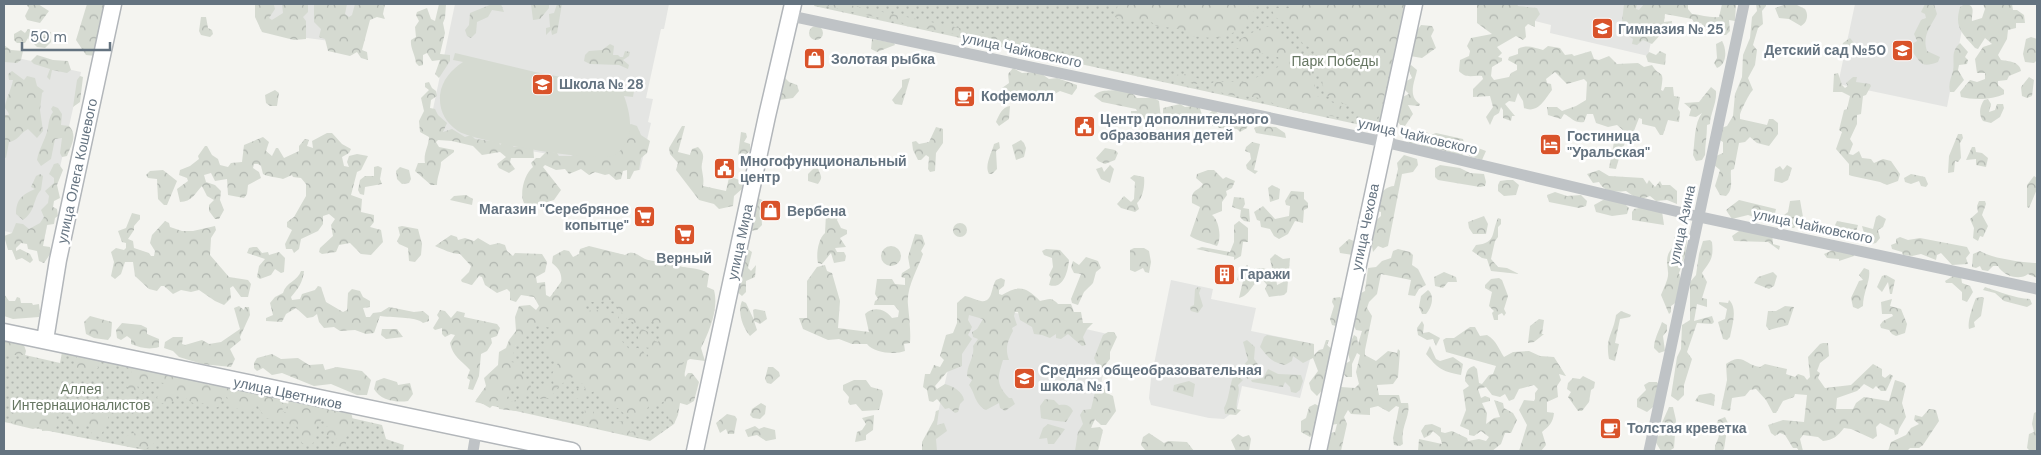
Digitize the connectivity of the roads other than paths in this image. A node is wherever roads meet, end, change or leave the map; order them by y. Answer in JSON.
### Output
{"nodes":[{"id":1,"x":113,"y":4,"type":"edge"},
{"id":2,"x":1414,"y":4,"type":"edge"},
{"id":3,"x":1744,"y":4,"type":"edge"},
{"id":4,"x":792,"y":10,"type":"edge"},
{"id":5,"x":1384,"y":142,"type":"junction"},
{"id":6,"x":1700,"y":217,"type":"junction"},
{"id":7,"x":2037,"y":289,"type":"edge"},
{"id":8,"x":4,"y":332,"type":"edge"},
{"id":9,"x":45,"y":340,"type":"junction"},
{"id":10,"x":476,"y":433,"type":"junction"},
{"id":11,"x":473,"y":451,"type":"edge"},
{"id":12,"x":572,"y":451,"type":"edge"},
{"id":13,"x":696,"y":451,"type":"edge"},
{"id":14,"x":1318,"y":451,"type":"edge"},
{"id":15,"x":1649,"y":451,"type":"edge"}],
"edges":[{"from":1,"to":9,"type":"street","name":"улица Олега Кошевого"},
{"from":2,"to":5,"type":"street","name":"улица Чехова"},
{"from":3,"to":6,"type":"street","name":"улица Азина"},
{"from":4,"to":5,"type":"street","name":"улица Чайковского"},
{"from":4,"to":13,"type":"street","name":"улица Мира"},
{"from":5,"to":6,"type":"street","name":"улица Чайковского"},
{"from":5,"to":14,"type":"street","name":"улица Чехова"},
{"from":6,"to":7,"type":"street","name":"улица Чайковского"},
{"from":6,"to":15,"type":"street","name":"улица Азина"},
{"from":8,"to":9,"type":"street","name":"улица Цветников"},
{"from":9,"to":10,"type":"street","name":"улица Цветников"},
{"from":10,"to":11,"type":"street"},
{"from":10,"to":12,"type":"street","name":"улица Цветников"}]}
